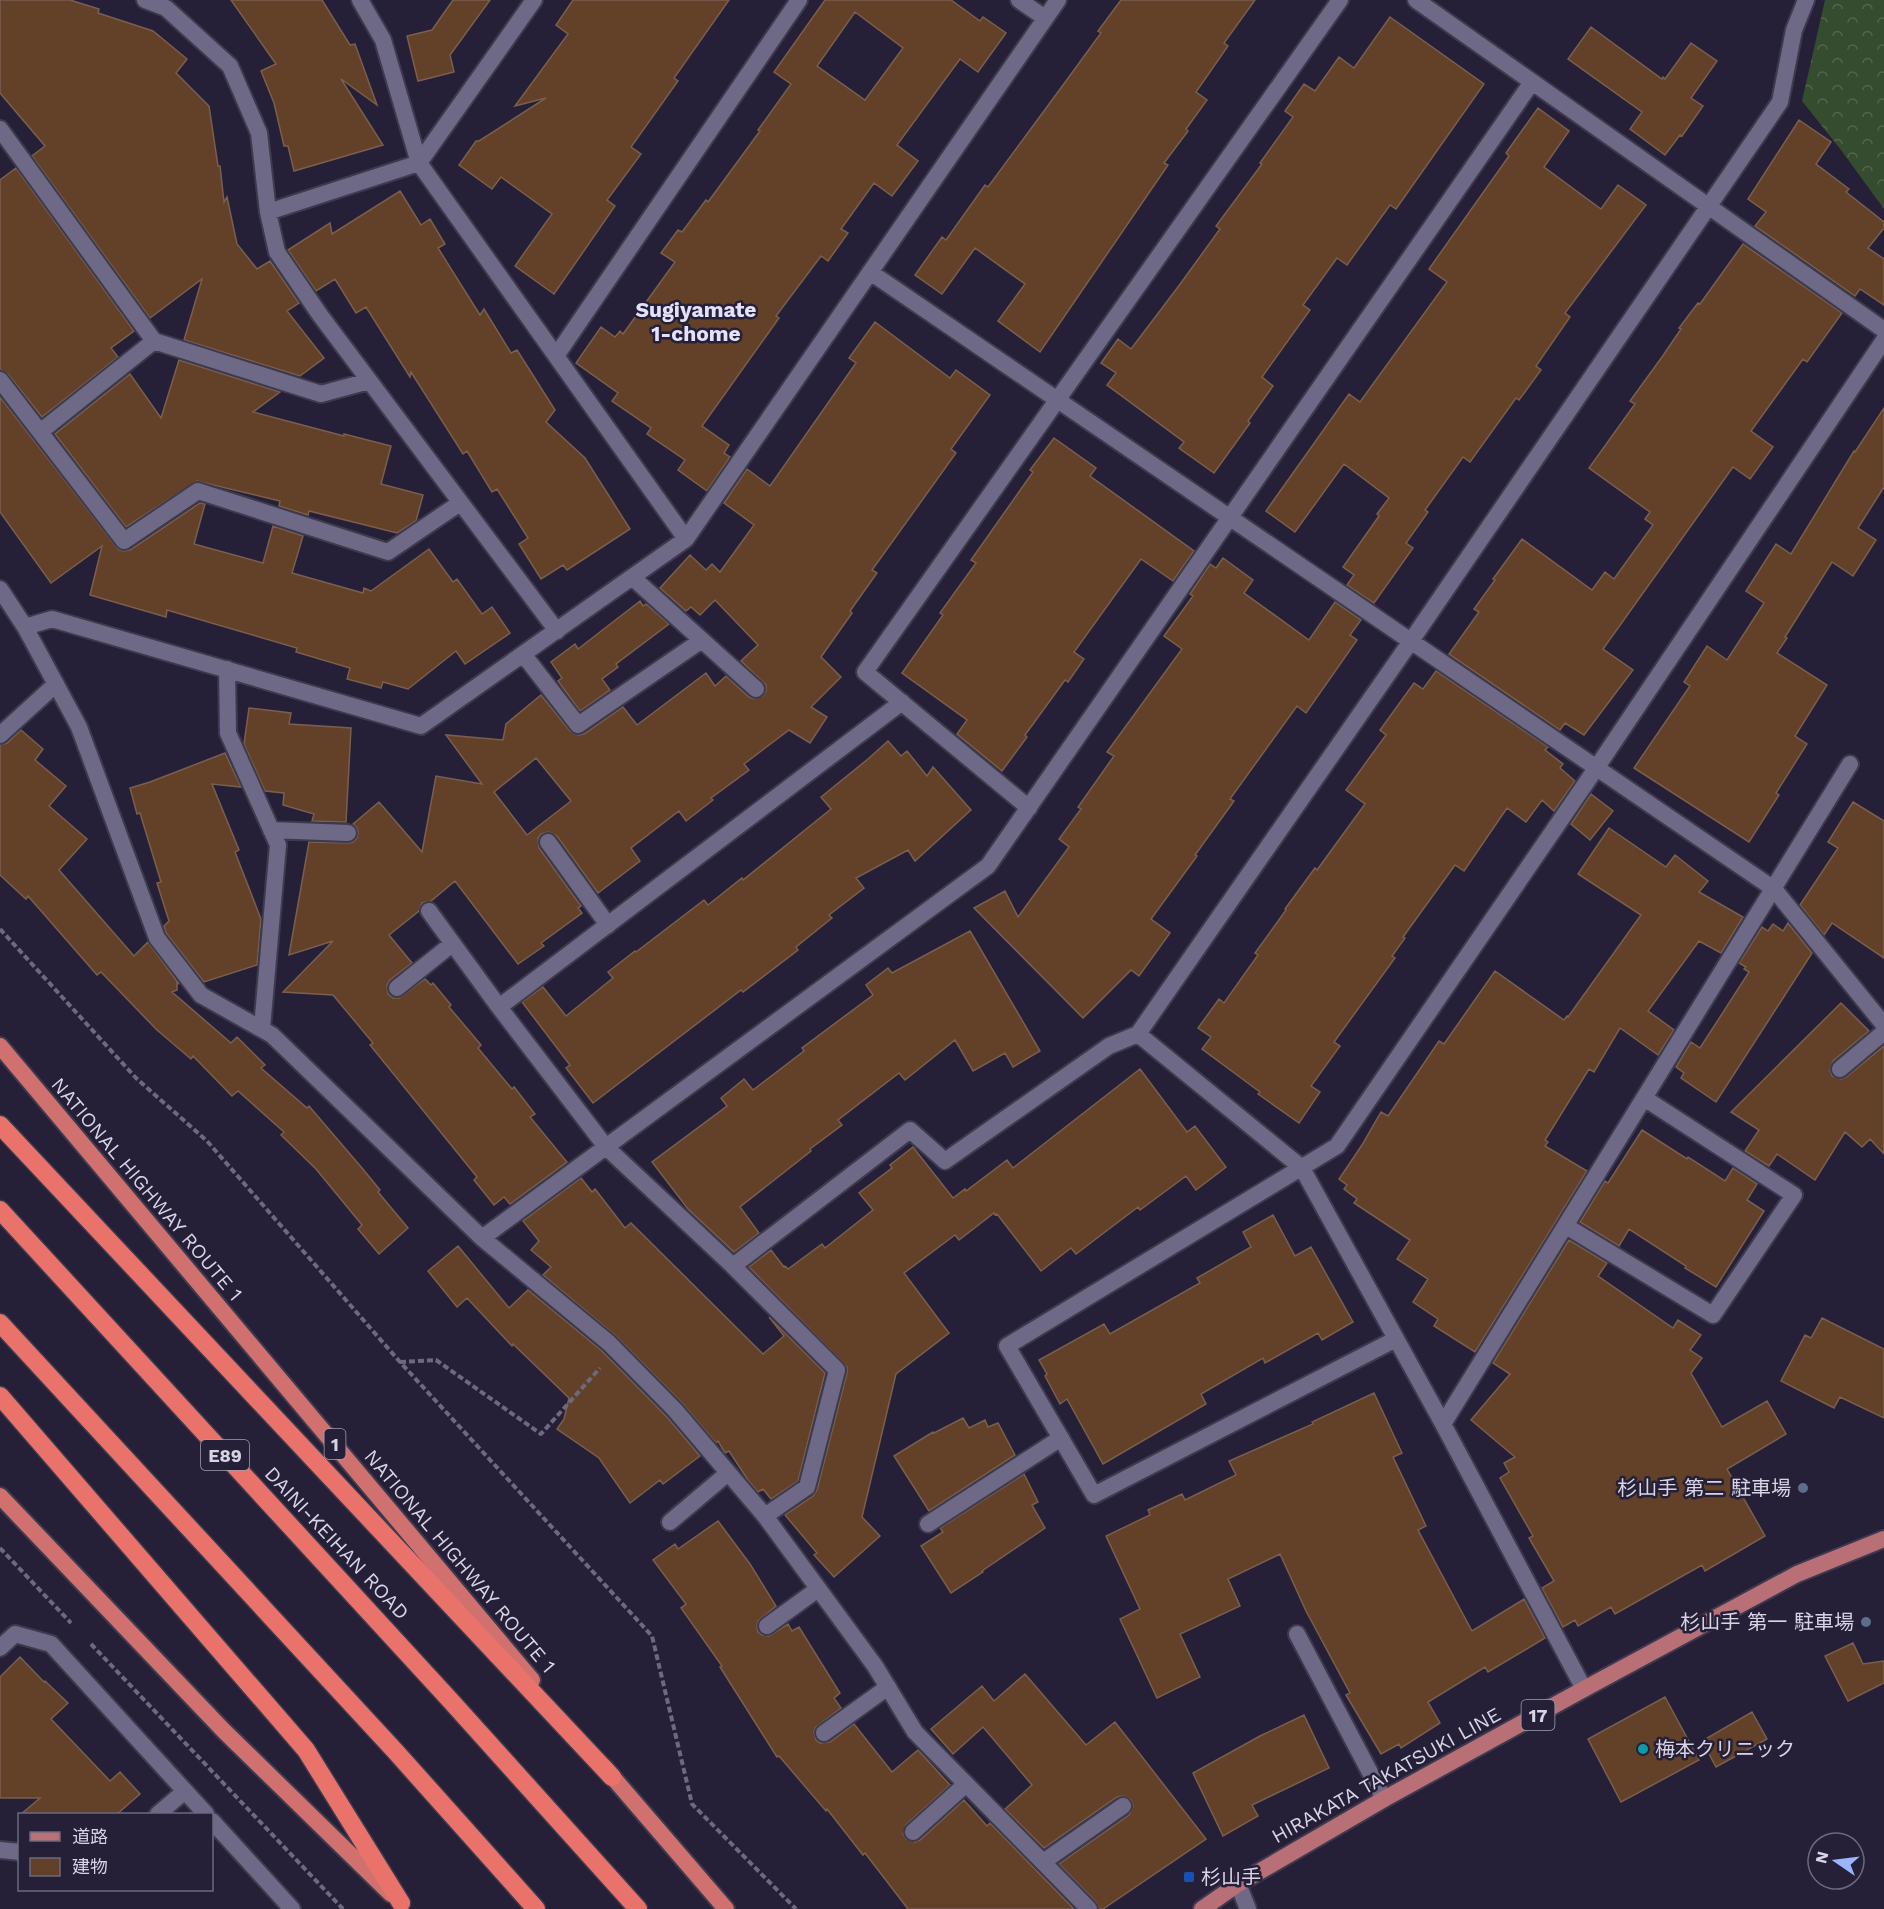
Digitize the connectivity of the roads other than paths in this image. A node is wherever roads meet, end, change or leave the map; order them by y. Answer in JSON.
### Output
{"nodes":[{"id":1,"x":145,"y":0,"type":"edge"},
{"id":2,"x":360,"y":0,"type":"edge"},
{"id":3,"x":534,"y":0,"type":"edge"},
{"id":4,"x":799,"y":0,"type":"edge"},
{"id":5,"x":1019,"y":0,"type":"edge"},
{"id":6,"x":1058,"y":0,"type":"edge"},
{"id":7,"x":1340,"y":0,"type":"edge"},
{"id":8,"x":1416,"y":0,"type":"edge"},
{"id":9,"x":1806,"y":0,"type":"edge"},
{"id":10,"x":1045,"y":18,"type":"junction"},
{"id":11,"x":1532,"y":82,"type":"junction"},
{"id":12,"x":0,"y":129,"type":"edge"},
{"id":13,"x":419,"y":163,"type":"junction"},
{"id":14,"x":1709,"y":207,"type":"junction"},
{"id":15,"x":268,"y":212,"type":"junction"},
{"id":16,"x":870,"y":272,"type":"junction"},
{"id":17,"x":1884,"y":330,"type":"edge"},
{"id":18,"x":1884,"y":340,"type":"edge"},
{"id":19,"x":154,"y":341,"type":"junction"},
{"id":20,"x":556,"y":356,"type":"junction"},
{"id":21,"x":0,"y":380,"type":"edge"},
{"id":22,"x":369,"y":381,"type":"junction"},
{"id":23,"x":1058,"y":400,"type":"junction"},
{"id":24,"x":40,"y":432,"type":"junction"},
{"id":25,"x":460,"y":503,"type":"junction"},
{"id":26,"x":1230,"y":518,"type":"junction"},
{"id":27,"x":686,"y":539,"type":"junction"},
{"id":28,"x":632,"y":577,"type":"junction"},
{"id":29,"x":0,"y":589,"type":"edge"},
{"id":30,"x":25,"y":627,"type":"junction"},
{"id":31,"x":557,"y":631,"type":"junction"},
{"id":32,"x":702,"y":640,"type":"junction"},
{"id":33,"x":1411,"y":641,"type":"junction"},
{"id":34,"x":523,"y":654,"type":"junction"},
{"id":35,"x":226,"y":669,"type":"junction"},
{"id":36,"x":56,"y":684,"type":"junction"},
{"id":37,"x":756,"y":689,"type":"dead end"},
{"id":38,"x":902,"y":702,"type":"junction"},
{"id":39,"x":0,"y":735,"type":"edge"},
{"id":40,"x":1851,"y":764,"type":"dead end"},
{"id":41,"x":1597,"y":768,"type":"junction"},
{"id":42,"x":1029,"y":808,"type":"junction"},
{"id":43,"x":271,"y":830,"type":"junction"},
{"id":44,"x":348,"y":833,"type":"dead end"},
{"id":45,"x":548,"y":842,"type":"dead end"},
{"id":46,"x":1774,"y":889,"type":"junction"},
{"id":47,"x":429,"y":911,"type":"dead end"},
{"id":48,"x":608,"y":925,"type":"junction"},
{"id":49,"x":452,"y":944,"type":"junction"},
{"id":50,"x":397,"y":988,"type":"dead end"},
{"id":51,"x":499,"y":1007,"type":"junction"},
{"id":52,"x":1884,"y":1025,"type":"edge"},
{"id":53,"x":261,"y":1028,"type":"junction"},
{"id":54,"x":1884,"y":1032,"type":"edge"},
{"id":55,"x":1138,"y":1034,"type":"junction"},
{"id":56,"x":0,"y":1047,"type":"edge"},
{"id":57,"x":1840,"y":1070,"type":"dead end"},
{"id":58,"x":1644,"y":1098,"type":"junction"},
{"id":59,"x":0,"y":1125,"type":"edge"},
{"id":60,"x":606,"y":1147,"type":"junction"},
{"id":61,"x":1302,"y":1168,"type":"junction"},
{"id":62,"x":0,"y":1210,"type":"edge"},
{"id":63,"x":1566,"y":1226,"type":"junction"},
{"id":64,"x":482,"y":1238,"type":"junction"},
{"id":65,"x":733,"y":1266,"type":"junction"},
{"id":66,"x":0,"y":1323,"type":"edge"},
{"id":67,"x":1396,"y":1340,"type":"junction"},
{"id":68,"x":0,"y":1396,"type":"edge"},
{"id":69,"x":1443,"y":1424,"type":"junction"},
{"id":70,"x":1061,"y":1438,"type":"junction"},
{"id":71,"x":728,"y":1473,"type":"junction"},
{"id":72,"x":0,"y":1496,"type":"edge"},
{"id":73,"x":765,"y":1516,"type":"junction"},
{"id":74,"x":670,"y":1522,"type":"dead end"},
{"id":75,"x":927,"y":1524,"type":"dead end"},
{"id":76,"x":1884,"y":1539,"type":"edge"},
{"id":77,"x":818,"y":1589,"type":"junction"},
{"id":78,"x":767,"y":1626,"type":"dead end"},
{"id":79,"x":1297,"y":1634,"type":"dead end"},
{"id":80,"x":0,"y":1648,"type":"edge"},
{"id":81,"x":888,"y":1687,"type":"junction"},
{"id":82,"x":1584,"y":1689,"type":"junction"},
{"id":83,"x":824,"y":1733,"type":"dead end"},
{"id":84,"x":612,"y":1777,"type":"junction"},
{"id":85,"x":966,"y":1784,"type":"junction"},
{"id":86,"x":185,"y":1791,"type":"junction"},
{"id":87,"x":1384,"y":1799,"type":"junction"},
{"id":88,"x":1123,"y":1806,"type":"dead end"},
{"id":89,"x":160,"y":1813,"type":"edge"},
{"id":90,"x":204,"y":1813,"type":"edge"},
{"id":91,"x":213,"y":1822,"type":"edge"},
{"id":92,"x":913,"y":1832,"type":"dead end"},
{"id":93,"x":0,"y":1850,"type":"edge"},
{"id":94,"x":18,"y":1852,"type":"edge"},
{"id":95,"x":1043,"y":1862,"type":"junction"},
{"id":96,"x":1238,"y":1884,"type":"junction"},
{"id":97,"x":281,"y":1905,"type":"edge"},
{"id":98,"x":404,"y":1906,"type":"edge"},
{"id":99,"x":536,"y":1909,"type":"edge"},
{"id":100,"x":638,"y":1909,"type":"edge"},
{"id":101,"x":726,"y":1909,"type":"edge"},
{"id":102,"x":1089,"y":1909,"type":"edge"},
{"id":103,"x":1202,"y":1909,"type":"edge"},
{"id":104,"x":1248,"y":1909,"type":"edge"}],
"edges":[{"from":1,"to":15,"type":"street"},
{"from":2,"to":13,"type":"street"},
{"from":3,"to":13,"type":"street"},
{"from":4,"to":20,"type":"street"},
{"from":5,"to":10,"type":"street"},
{"from":6,"to":10,"type":"street"},
{"from":7,"to":23,"type":"street"},
{"from":8,"to":11,"type":"street"},
{"from":9,"to":14,"type":"street"},
{"from":10,"to":16,"type":"street"},
{"from":11,"to":14,"type":"street"},
{"from":11,"to":26,"type":"street"},
{"from":12,"to":19,"type":"street"},
{"from":13,"to":15,"type":"street"},
{"from":13,"to":20,"type":"street"},
{"from":14,"to":17,"type":"street"},
{"from":14,"to":33,"type":"street"},
{"from":15,"to":22,"type":"street"},
{"from":16,"to":23,"type":"street"},
{"from":16,"to":27,"type":"street"},
{"from":18,"to":41,"type":"street"},
{"from":19,"to":22,"type":"street"},
{"from":19,"to":24,"type":"street"},
{"from":20,"to":27,"type":"street"},
{"from":21,"to":24,"type":"street"},
{"from":22,"to":25,"type":"street"},
{"from":23,"to":26,"type":"street"},
{"from":23,"to":38,"type":"street"},
{"from":24,"to":25,"type":"street"},
{"from":25,"to":31,"type":"street"},
{"from":26,"to":33,"type":"street"},
{"from":26,"to":42,"type":"street"},
{"from":27,"to":28,"type":"street"},
{"from":28,"to":31,"type":"street"},
{"from":28,"to":32,"type":"street"},
{"from":29,"to":30,"type":"street"},
{"from":30,"to":35,"type":"street"},
{"from":30,"to":36,"type":"street"},
{"from":31,"to":34,"type":"street"},
{"from":32,"to":34,"type":"street"},
{"from":32,"to":37,"type":"street"},
{"from":33,"to":41,"type":"street"},
{"from":33,"to":55,"type":"street"},
{"from":34,"to":35,"type":"street"},
{"from":35,"to":43,"type":"street"},
{"from":36,"to":39,"type":"street"},
{"from":36,"to":53,"type":"street"},
{"from":38,"to":42,"type":"street"},
{"from":38,"to":48,"type":"street"},
{"from":40,"to":46,"type":"street"},
{"from":41,"to":46,"type":"street"},
{"from":41,"to":61,"type":"street"},
{"from":42,"to":60,"type":"street"},
{"from":43,"to":44,"type":"street"},
{"from":43,"to":53,"type":"street"},
{"from":45,"to":48,"type":"street"},
{"from":46,"to":52,"type":"street"},
{"from":46,"to":58,"type":"street"},
{"from":47,"to":49,"type":"street"},
{"from":48,"to":51,"type":"street"},
{"from":49,"to":50,"type":"street"},
{"from":49,"to":51,"type":"street"},
{"from":51,"to":60,"type":"street"},
{"from":53,"to":64,"type":"street"},
{"from":54,"to":57,"type":"street"},
{"from":55,"to":61,"type":"street"},
{"from":55,"to":65,"type":"street"},
{"from":56,"to":84,"type":"highway","name":"NATIONAL HIGHWAY ROUTE 1","number":"1"},
{"from":58,"to":63,"type":"street"},
{"from":58,"to":63,"type":"street"},
{"from":59,"to":84,"type":"highway"},
{"from":60,"to":64,"type":"street"},
{"from":60,"to":65,"type":"street"},
{"from":61,"to":67,"type":"street"},
{"from":61,"to":70,"type":"street"},
{"from":62,"to":100,"type":"highway","name":"DAINI-KEIHAN ROAD","number":"E89"},
{"from":63,"to":69,"type":"street"},
{"from":64,"to":71,"type":"street"},
{"from":65,"to":73,"type":"street"},
{"from":66,"to":99,"type":"highway"},
{"from":67,"to":69,"type":"street"},
{"from":67,"to":70,"type":"street"},
{"from":68,"to":98,"type":"highway"},
{"from":69,"to":82,"type":"street"},
{"from":70,"to":75,"type":"street"},
{"from":71,"to":73,"type":"street"},
{"from":71,"to":74,"type":"street"},
{"from":72,"to":98,"type":"highway"},
{"from":73,"to":77,"type":"street"},
{"from":76,"to":82,"type":"main road","name":"HIRAKATA TAKATSUKI LINE","number":"17"},
{"from":77,"to":78,"type":"street"},
{"from":77,"to":81,"type":"street"},
{"from":79,"to":87,"type":"street"},
{"from":80,"to":86,"type":"street"},
{"from":81,"to":83,"type":"street"},
{"from":81,"to":85,"type":"street"},
{"from":82,"to":87,"type":"main road","name":"HIRAKATA TAKATSUKI LINE","number":"17"},
{"from":84,"to":101,"type":"highway","name":"NATIONAL HIGHWAY ROUTE 1","number":"1"},
{"from":85,"to":92,"type":"street"},
{"from":85,"to":95,"type":"street"},
{"from":86,"to":89,"type":"street"},
{"from":86,"to":90,"type":"street"},
{"from":87,"to":96,"type":"main road","name":"HIRAKATA TAKATSUKI LINE","number":"17"},
{"from":88,"to":95,"type":"street"},
{"from":91,"to":97,"type":"street"},
{"from":93,"to":94,"type":"street"},
{"from":95,"to":102,"type":"street"},
{"from":96,"to":103,"type":"main road","name":"HIRAKATA TAKATSUKI LINE","number":"17"},
{"from":96,"to":104,"type":"street"}]}
